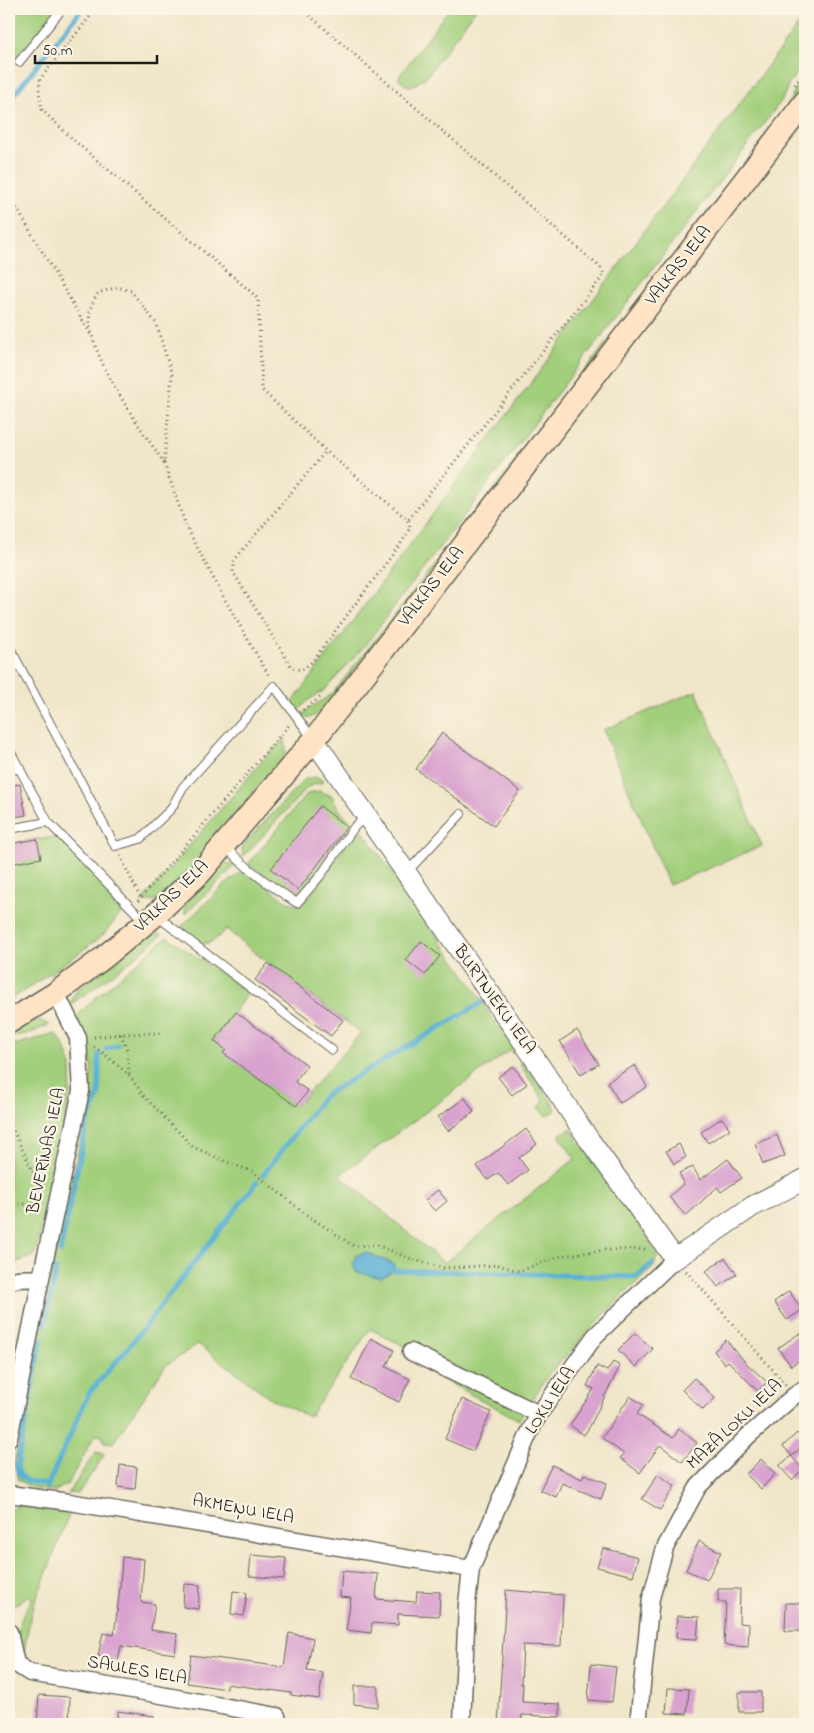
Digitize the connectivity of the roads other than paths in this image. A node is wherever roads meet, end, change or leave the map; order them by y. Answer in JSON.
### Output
{"nodes":[{"id":1,"x":62,"y":9,"type":"edge"},
{"id":2,"x":19,"y":62,"type":"dead end"},
{"id":3,"x":805,"y":102,"type":"edge"},
{"id":4,"x":9,"y":646,"type":"edge"},
{"id":5,"x":314,"y":740,"type":"junction"},
{"id":6,"x":9,"y":748,"type":"edge"},
{"id":7,"x":20,"y":768,"type":"junction"},
{"id":8,"x":9,"y":770,"type":"edge"},
{"id":9,"x":462,"y":814,"type":"dead end"},
{"id":10,"x":366,"y":817,"type":"junction"},
{"id":11,"x":48,"y":822,"type":"junction"},
{"id":12,"x":9,"y":829,"type":"edge"},
{"id":13,"x":224,"y":845,"type":"junction"},
{"id":14,"x":406,"y":873,"type":"junction"},
{"id":15,"x":151,"y":919,"type":"junction"},
{"id":16,"x":56,"y":993,"type":"junction"},
{"id":17,"x":9,"y":1022,"type":"edge"},
{"id":18,"x":332,"y":1050,"type":"dead end"},
{"id":19,"x":805,"y":1179,"type":"edge"},
{"id":20,"x":672,"y":1254,"type":"junction"},
{"id":21,"x":41,"y":1278,"type":"junction"},
{"id":22,"x":9,"y":1282,"type":"edge"},
{"id":23,"x":411,"y":1352,"type":"dead end"},
{"id":24,"x":802,"y":1396,"type":"edge"},
{"id":25,"x":539,"y":1414,"type":"junction"},
{"id":26,"x":9,"y":1438,"type":"edge"},
{"id":27,"x":9,"y":1494,"type":"edge"},
{"id":28,"x":471,"y":1569,"type":"junction"},
{"id":29,"x":9,"y":1632,"type":"edge"},
{"id":30,"x":279,"y":1724,"type":"edge"},
{"id":31,"x":462,"y":1724,"type":"edge"},
{"id":32,"x":638,"y":1724,"type":"edge"}],
"edges":[{"from":1,"to":2,"type":"lane"},
{"from":3,"to":5,"type":"main road","name":"VALKAS IELA"},
{"from":4,"to":5,"type":"lane"},
{"from":5,"to":10,"type":"street","name":"BURTNIEKU IELA"},
{"from":5,"to":13,"type":"main road","name":"VALKAS IELA"},
{"from":6,"to":7,"type":"lane"},
{"from":7,"to":8,"type":"lane"},
{"from":7,"to":11,"type":"lane"},
{"from":9,"to":14,"type":"lane"},
{"from":10,"to":13,"type":"lane"},
{"from":10,"to":14,"type":"street","name":"BURTNIEKU IELA"},
{"from":11,"to":12,"type":"lane"},
{"from":11,"to":15,"type":"lane"},
{"from":13,"to":15,"type":"main road","name":"VALKAS IELA"},
{"from":14,"to":20,"type":"street","name":"BURTNIEKU IELA"},
{"from":15,"to":16,"type":"main road","name":"VALKAS IELA"},
{"from":15,"to":18,"type":"lane"},
{"from":16,"to":17,"type":"main road","name":"VALKAS IELA"},
{"from":16,"to":21,"type":"street","name":"BEVERĪNAS IELA"},
{"from":19,"to":20,"type":"street","name":"LOKU IELA"},
{"from":20,"to":25,"type":"street","name":"LOKU IELA"},
{"from":21,"to":22,"type":"street"},
{"from":21,"to":26,"type":"street","name":"BEVERĪNAS IELA"},
{"from":23,"to":25,"type":"street"},
{"from":24,"to":32,"type":"street","name":"MAZĀ LOKU IELA"},
{"from":25,"to":28,"type":"street","name":"LOKU IELA"},
{"from":27,"to":28,"type":"street","name":"AKMEŅU IELA"},
{"from":28,"to":31,"type":"street","name":"LOKU IELA"},
{"from":29,"to":30,"type":"street","name":"SAULES IELA"}]}
